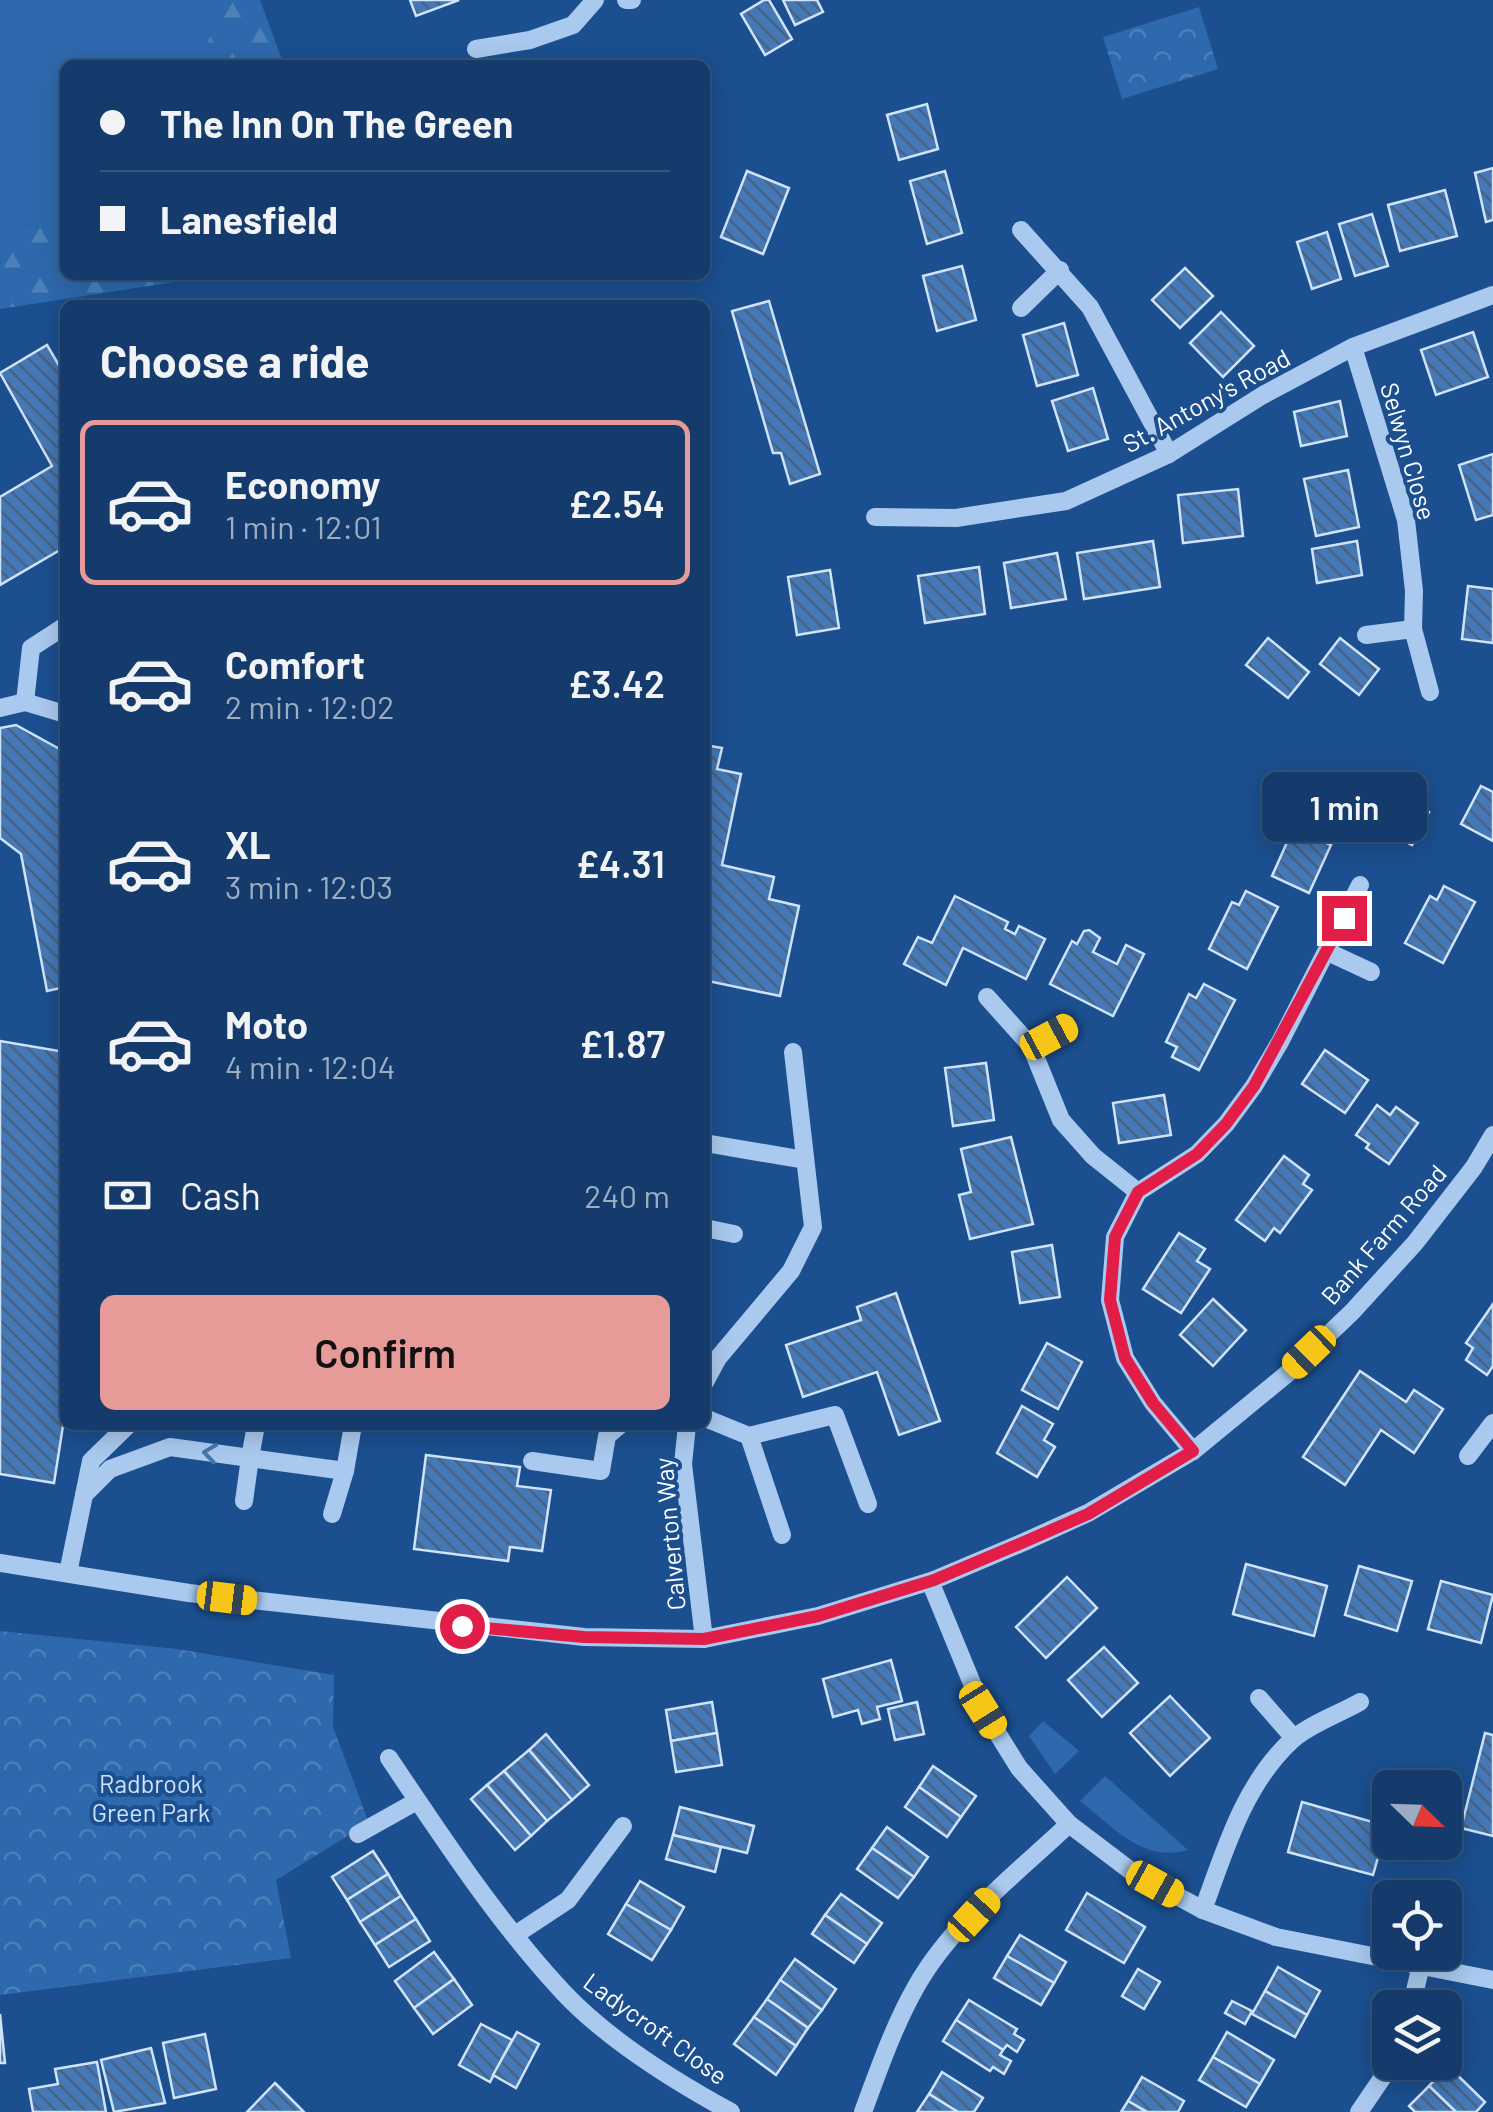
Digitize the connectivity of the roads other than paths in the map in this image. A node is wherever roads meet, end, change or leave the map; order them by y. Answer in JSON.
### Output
{"nodes":[{"id":1,"x":596,"y":0,"type":"edge"},
{"id":2,"x":476,"y":49,"type":"dead end"},
{"id":3,"x":1021,"y":230,"type":"dead end"},
{"id":4,"x":1060,"y":270,"type":"junction"},
{"id":5,"x":1493,"y":295,"type":"edge"},
{"id":6,"x":1021,"y":308,"type":"dead end"},
{"id":7,"x":1353,"y":347,"type":"junction"},
{"id":8,"x":1170,"y":454,"type":"junction"},
{"id":9,"x":875,"y":518,"type":"dead end"},
{"id":10,"x":60,"y":629,"type":"edge"},
{"id":11,"x":1412,"y":629,"type":"junction"},
{"id":12,"x":1366,"y":635,"type":"dead end"},
{"id":13,"x":1430,"y":692,"type":"dead end"},
{"id":14,"x":26,"y":702,"type":"junction"},
{"id":15,"x":0,"y":708,"type":"edge"},
{"id":16,"x":60,"y":712,"type":"edge"},
{"id":17,"x":1360,"y":885,"type":"dead end"},
{"id":18,"x":1328,"y":952,"type":"junction"},
{"id":19,"x":1370,"y":972,"type":"dead end"},
{"id":20,"x":987,"y":997,"type":"dead end"},
{"id":21,"x":1068,"y":1027,"type":"dead end"},
{"id":22,"x":1030,"y":1046,"type":"junction"},
{"id":23,"x":793,"y":1052,"type":"dead end"},
{"id":24,"x":1493,"y":1135,"type":"edge"},
{"id":25,"x":710,"y":1144,"type":"edge"},
{"id":26,"x":804,"y":1158,"type":"junction"},
{"id":27,"x":1138,"y":1192,"type":"junction"},
{"id":28,"x":710,"y":1229,"type":"edge"},
{"id":29,"x":734,"y":1234,"type":"dead end"},
{"id":30,"x":710,"y":1373,"type":"edge"},
{"id":31,"x":710,"y":1420,"type":"edge"},
{"id":32,"x":1493,"y":1423,"type":"edge"},
{"id":33,"x":123,"y":1430,"type":"edge"},
{"id":34,"x":255,"y":1430,"type":"edge"},
{"id":35,"x":352,"y":1430,"type":"edge"},
{"id":36,"x":614,"y":1430,"type":"edge"},
{"id":37,"x":687,"y":1430,"type":"edge"},
{"id":38,"x":749,"y":1436,"type":"junction"},
{"id":39,"x":1193,"y":1451,"type":"junction"},
{"id":40,"x":1468,"y":1456,"type":"dead end"},
{"id":41,"x":250,"y":1458,"type":"junction"},
{"id":42,"x":532,"y":1461,"type":"dead end"},
{"id":43,"x":345,"y":1472,"type":"junction"},
{"id":44,"x":84,"y":1495,"type":"junction"},
{"id":45,"x":244,"y":1501,"type":"dead end"},
{"id":46,"x":868,"y":1504,"type":"dead end"},
{"id":47,"x":332,"y":1514,"type":"dead end"},
{"id":48,"x":782,"y":1535,"type":"dead end"},
{"id":49,"x":0,"y":1563,"type":"edge"},
{"id":50,"x":68,"y":1573,"type":"junction"},
{"id":51,"x":934,"y":1580,"type":"junction"},
{"id":52,"x":704,"y":1639,"type":"junction"},
{"id":53,"x":1259,"y":1698,"type":"dead end"},
{"id":54,"x":1360,"y":1702,"type":"dead end"},
{"id":55,"x":1294,"y":1738,"type":"junction"},
{"id":56,"x":388,"y":1758,"type":"dead end"},
{"id":57,"x":418,"y":1801,"type":"junction"},
{"id":58,"x":1069,"y":1824,"type":"junction"},
{"id":59,"x":623,"y":1826,"type":"dead end"},
{"id":60,"x":358,"y":1834,"type":"dead end"},
{"id":61,"x":1203,"y":1910,"type":"junction"},
{"id":62,"x":515,"y":1936,"type":"junction"},
{"id":63,"x":1372,"y":1956,"type":"edge"},
{"id":64,"x":1445,"y":1970,"type":"edge"},
{"id":65,"x":1493,"y":1980,"type":"edge"},
{"id":66,"x":1380,"y":2080,"type":"edge"},
{"id":67,"x":732,"y":2112,"type":"edge"},
{"id":68,"x":863,"y":2112,"type":"edge"},
{"id":69,"x":1359,"y":2112,"type":"edge"}],
"edges":[{"from":1,"to":2,"type":"street"},
{"from":3,"to":4,"type":"street"},
{"from":4,"to":6,"type":"street"},
{"from":4,"to":8,"type":"street"},
{"from":5,"to":7,"type":"street","name":"St. Antony's Road"},
{"from":7,"to":8,"type":"street","name":"St. Antony's Road"},
{"from":7,"to":11,"type":"street","name":"Selwyn Close"},
{"from":8,"to":9,"type":"street","name":"St. Antony's Road"},
{"from":10,"to":14,"type":"street"},
{"from":11,"to":12,"type":"street"},
{"from":11,"to":13,"type":"street","name":"Selwyn Close"},
{"from":14,"to":15,"type":"street"},
{"from":14,"to":16,"type":"street"},
{"from":17,"to":18,"type":"street"},
{"from":18,"to":19,"type":"street"},
{"from":18,"to":27,"type":"street"},
{"from":20,"to":22,"type":"street"},
{"from":21,"to":22,"type":"street"},
{"from":22,"to":27,"type":"street"},
{"from":23,"to":26,"type":"street"},
{"from":24,"to":39,"type":"street","name":"Bank Farm Road"},
{"from":25,"to":26,"type":"street"},
{"from":26,"to":30,"type":"street"},
{"from":27,"to":39,"type":"street"},
{"from":28,"to":29,"type":"street"},
{"from":31,"to":38,"type":"street"},
{"from":32,"to":40,"type":"street"},
{"from":33,"to":44,"type":"street"},
{"from":34,"to":41,"type":"street"},
{"from":35,"to":43,"type":"street"},
{"from":36,"to":42,"type":"street"},
{"from":37,"to":52,"type":"street","name":"Calverton Way"},
{"from":38,"to":46,"type":"street"},
{"from":38,"to":48,"type":"street"},
{"from":39,"to":51,"type":"street","name":"Bank Farm Road"},
{"from":41,"to":43,"type":"street"},
{"from":41,"to":44,"type":"street","one_way":true},
{"from":41,"to":45,"type":"street"},
{"from":43,"to":47,"type":"street"},
{"from":44,"to":50,"type":"street"},
{"from":49,"to":50,"type":"street","name":"Bank Farm Road"},
{"from":50,"to":52,"type":"street","name":"Bank Farm Road"},
{"from":51,"to":52,"type":"street","name":"Bank Farm Road"},
{"from":51,"to":58,"type":"street"},
{"from":53,"to":55,"type":"street"},
{"from":54,"to":55,"type":"street"},
{"from":55,"to":61,"type":"street"},
{"from":56,"to":57,"type":"street","name":"Ladycroft Close"},
{"from":57,"to":60,"type":"street"},
{"from":57,"to":62,"type":"street","name":"Ladycroft Close"},
{"from":58,"to":61,"type":"street"},
{"from":58,"to":68,"type":"street"},
{"from":59,"to":62,"type":"street"},
{"from":61,"to":63,"type":"street"},
{"from":62,"to":67,"type":"street","name":"Ladycroft Close"},
{"from":64,"to":65,"type":"street"},
{"from":66,"to":69,"type":"street"}]}
